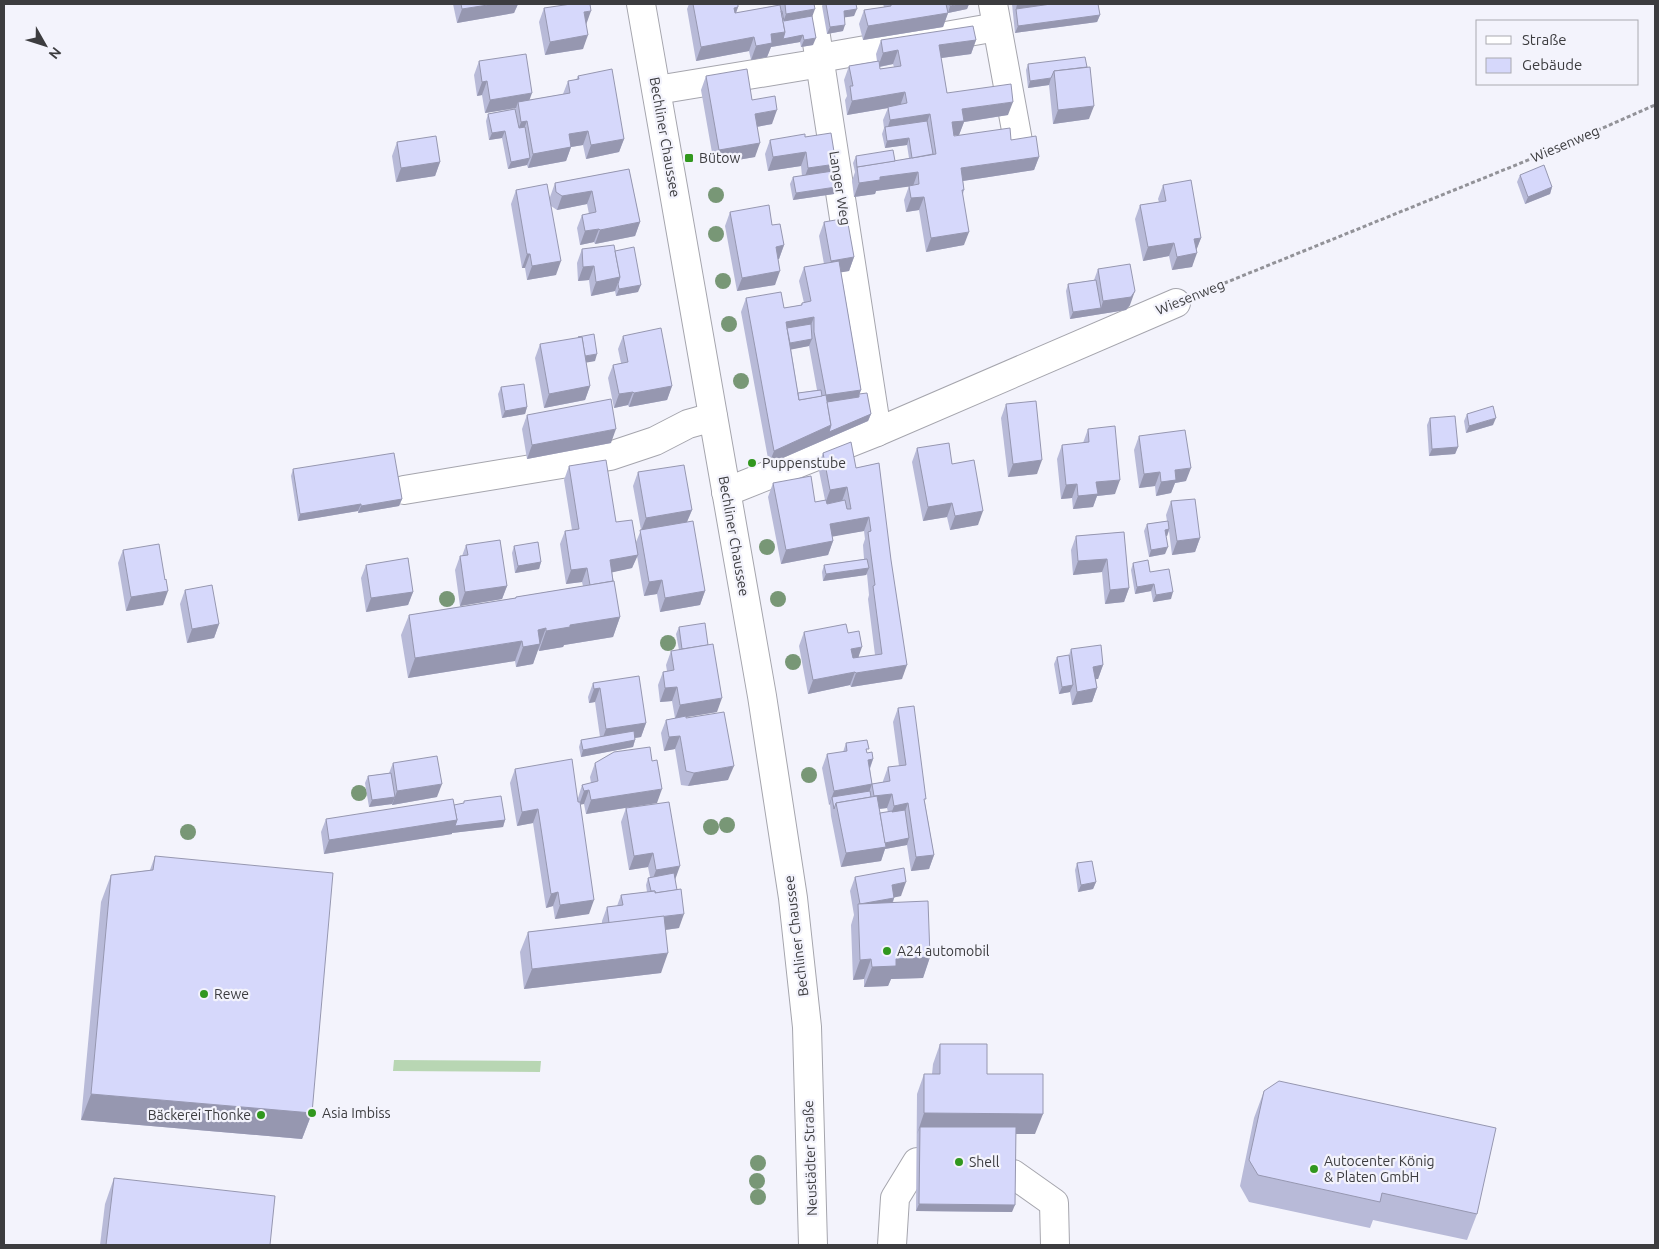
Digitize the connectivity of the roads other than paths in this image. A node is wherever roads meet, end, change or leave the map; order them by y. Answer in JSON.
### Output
{"nodes":[{"id":1,"x":641,"y":4,"type":"edge"},
{"id":2,"x":811,"y":4,"type":"edge"},
{"id":3,"x":995,"y":15,"type":"edge"},
{"id":4,"x":821,"y":60,"type":"junction"},
{"id":5,"x":657,"y":90,"type":"junction"},
{"id":6,"x":1018,"y":141,"type":"edge"},
{"id":7,"x":1176,"y":303,"type":"road end"},
{"id":8,"x":713,"y":417,"type":"junction"},
{"id":9,"x":877,"y":432,"type":"junction"},
{"id":10,"x":404,"y":490,"type":"dead end"},
{"id":11,"x":726,"y":492,"type":"junction"},
{"id":12,"x":808,"y":1071,"type":"joint"},
{"id":13,"x":917,"y":1162,"type":"dead end"},
{"id":14,"x":1013,"y":1174,"type":"edge"},
{"id":15,"x":813,"y":1245,"type":"edge"},
{"id":16,"x":892,"y":1245,"type":"edge"},
{"id":17,"x":1055,"y":1245,"type":"edge"}],
"edges":[{"from":1,"to":5,"type":"street","name":"Bechliner Chaussee"},
{"from":2,"to":4,"type":"street","name":"Langer Weg"},
{"from":3,"to":4,"type":"street"},
{"from":3,"to":6,"type":"street"},
{"from":4,"to":5,"type":"street"},
{"from":4,"to":9,"type":"street","name":"Langer Weg"},
{"from":5,"to":8,"type":"street","name":"Bechliner Chaussee"},
{"from":7,"to":9,"type":"street","name":"Wiesenweg"},
{"from":8,"to":10,"type":"street"},
{"from":8,"to":11,"type":"street","name":"Bechliner Chaussee"},
{"from":9,"to":11,"type":"street","name":"Wiesenweg"},
{"from":11,"to":12,"type":"street","name":"Bechliner Chaussee"},
{"from":12,"to":15,"type":"street","name":"Neustädter Straße"},
{"from":13,"to":16,"type":"street"},
{"from":14,"to":17,"type":"street"}]}
